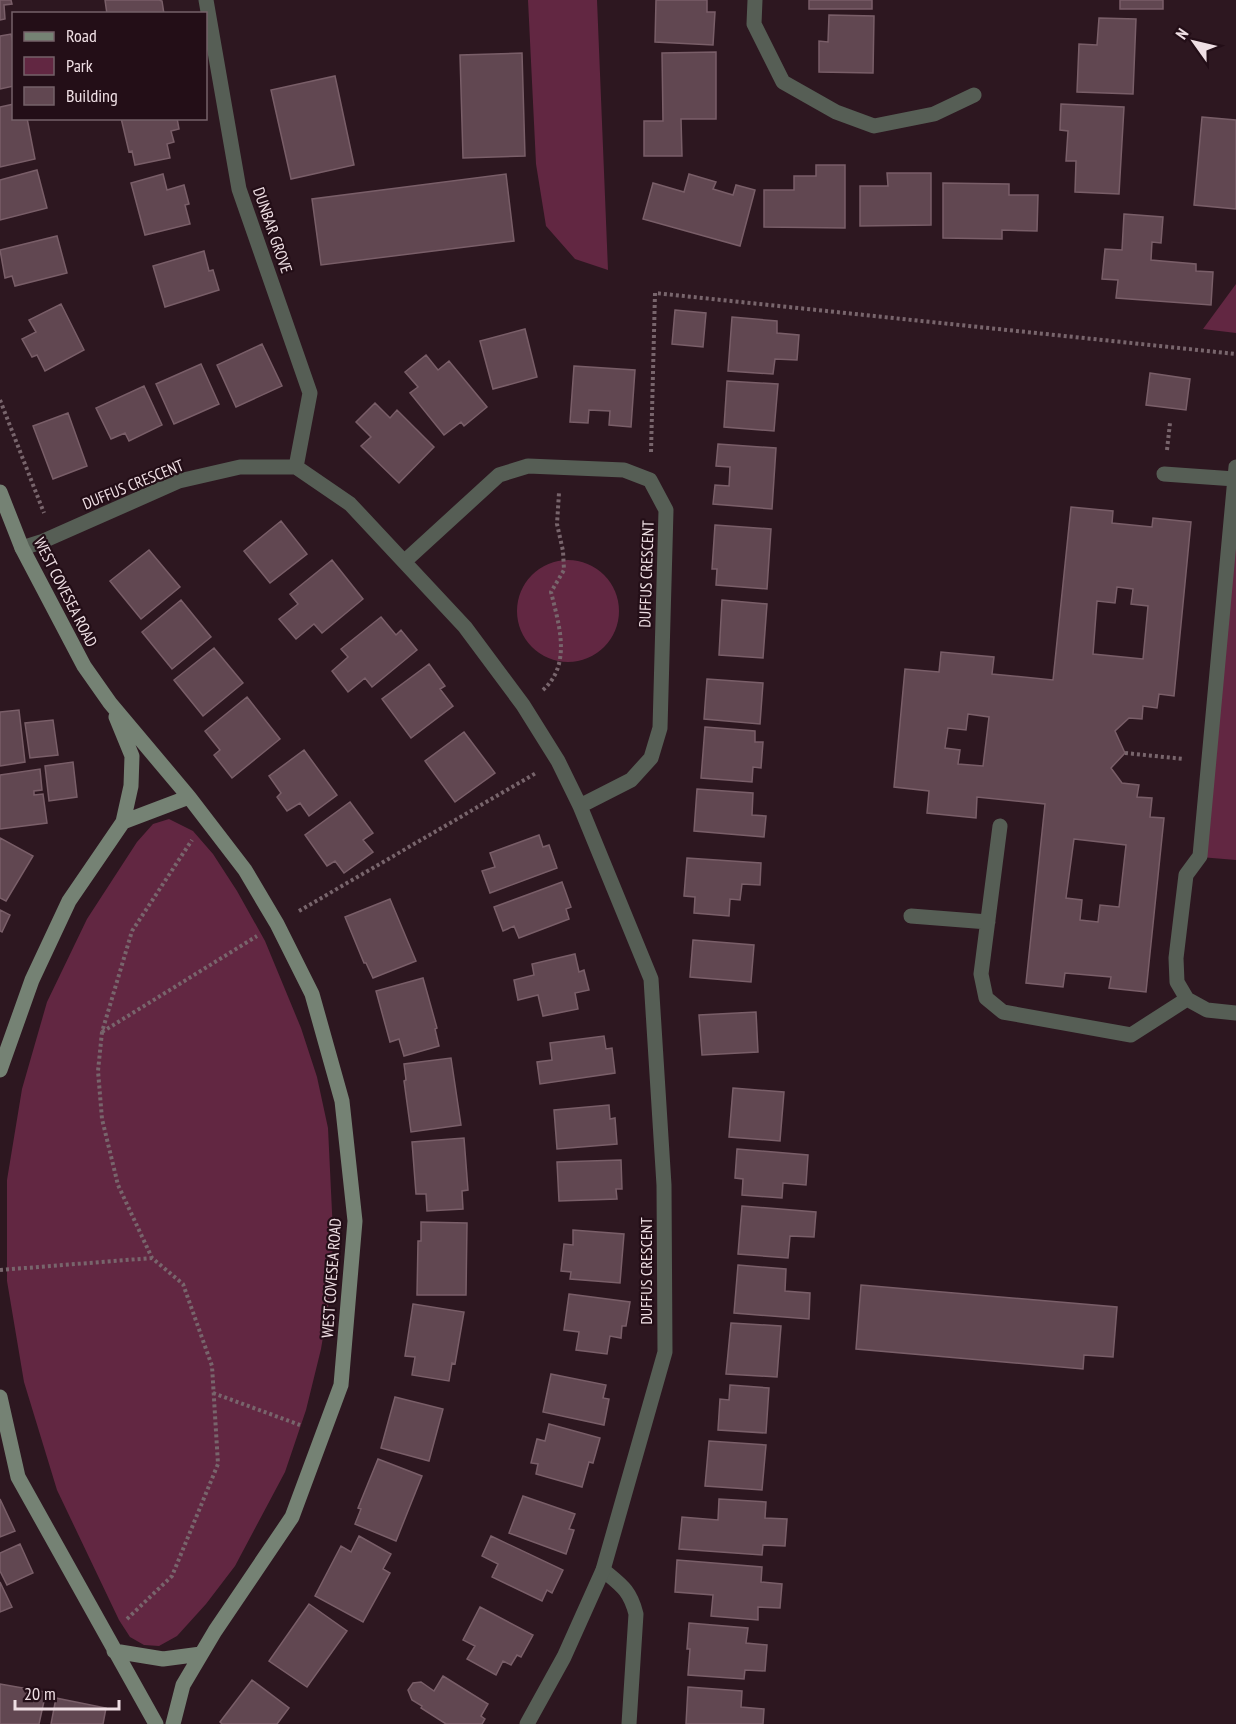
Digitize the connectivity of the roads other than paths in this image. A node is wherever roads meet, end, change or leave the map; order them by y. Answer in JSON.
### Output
{"nodes":[{"id":1,"x":206,"y":0,"type":"edge"},
{"id":2,"x":755,"y":0,"type":"edge"},
{"id":3,"x":974,"y":95,"type":"dead end"},
{"id":4,"x":296,"y":467,"type":"junction"},
{"id":5,"x":1235,"y":473,"type":"edge"},
{"id":6,"x":1164,"y":474,"type":"dead end"},
{"id":7,"x":0,"y":492,"type":"edge"},
{"id":8,"x":22,"y":548,"type":"junction"},
{"id":9,"x":405,"y":561,"type":"junction"},
{"id":10,"x":110,"y":703,"type":"junction"},
{"id":11,"x":189,"y":797,"type":"junction"},
{"id":12,"x":579,"y":806,"type":"junction"},
{"id":13,"x":123,"y":822,"type":"junction"},
{"id":14,"x":1000,"y":826,"type":"dead end"},
{"id":15,"x":911,"y":916,"type":"dead end"},
{"id":16,"x":987,"y":922,"type":"junction"},
{"id":17,"x":1186,"y":999,"type":"junction"},
{"id":18,"x":1236,"y":1013,"type":"edge"},
{"id":19,"x":0,"y":1071,"type":"edge"},
{"id":20,"x":0,"y":1397,"type":"edge"},
{"id":21,"x":603,"y":1570,"type":"junction"},
{"id":22,"x":110,"y":1644,"type":"junction"},
{"id":23,"x":201,"y":1654,"type":"junction"},
{"id":24,"x":156,"y":1724,"type":"edge"},
{"id":25,"x":173,"y":1724,"type":"edge"},
{"id":26,"x":527,"y":1724,"type":"edge"},
{"id":27,"x":629,"y":1724,"type":"edge"}],
"edges":[{"from":1,"to":4,"type":"street","name":"DUNBAR GROVE"},
{"from":2,"to":3,"type":"street"},
{"from":4,"to":8,"type":"street","name":"DUFFUS CRESCENT"},
{"from":4,"to":9,"type":"street","name":"DUFFUS CRESCENT"},
{"from":5,"to":6,"type":"street"},
{"from":5,"to":17,"type":"street"},
{"from":7,"to":8,"type":"street","name":"WEST COVESEA ROAD"},
{"from":8,"to":10,"type":"street","name":"WEST COVESEA ROAD"},
{"from":9,"to":12,"type":"street","name":"DUFFUS CRESCENT"},
{"from":9,"to":12,"type":"street","name":"DUFFUS CRESCENT"},
{"from":10,"to":11,"type":"street","name":"WEST COVESEA ROAD"},
{"from":10,"to":13,"type":"street","name":"WEST COVESEA ROAD"},
{"from":11,"to":13,"type":"street"},
{"from":11,"to":23,"type":"street","name":"WEST COVESEA ROAD"},
{"from":12,"to":21,"type":"street","name":"DUFFUS CRESCENT"},
{"from":13,"to":19,"type":"street","name":"WEST COVESEA ROAD"},
{"from":14,"to":16,"type":"street"},
{"from":15,"to":16,"type":"street"},
{"from":16,"to":17,"type":"street"},
{"from":17,"to":18,"type":"street"},
{"from":20,"to":22,"type":"street"},
{"from":21,"to":26,"type":"street","name":"DUFFUS CRESCENT"},
{"from":21,"to":27,"type":"street"},
{"from":22,"to":23,"type":"street"},
{"from":22,"to":24,"type":"street"},
{"from":23,"to":25,"type":"street","name":"WEST COVESEA ROAD"}]}
